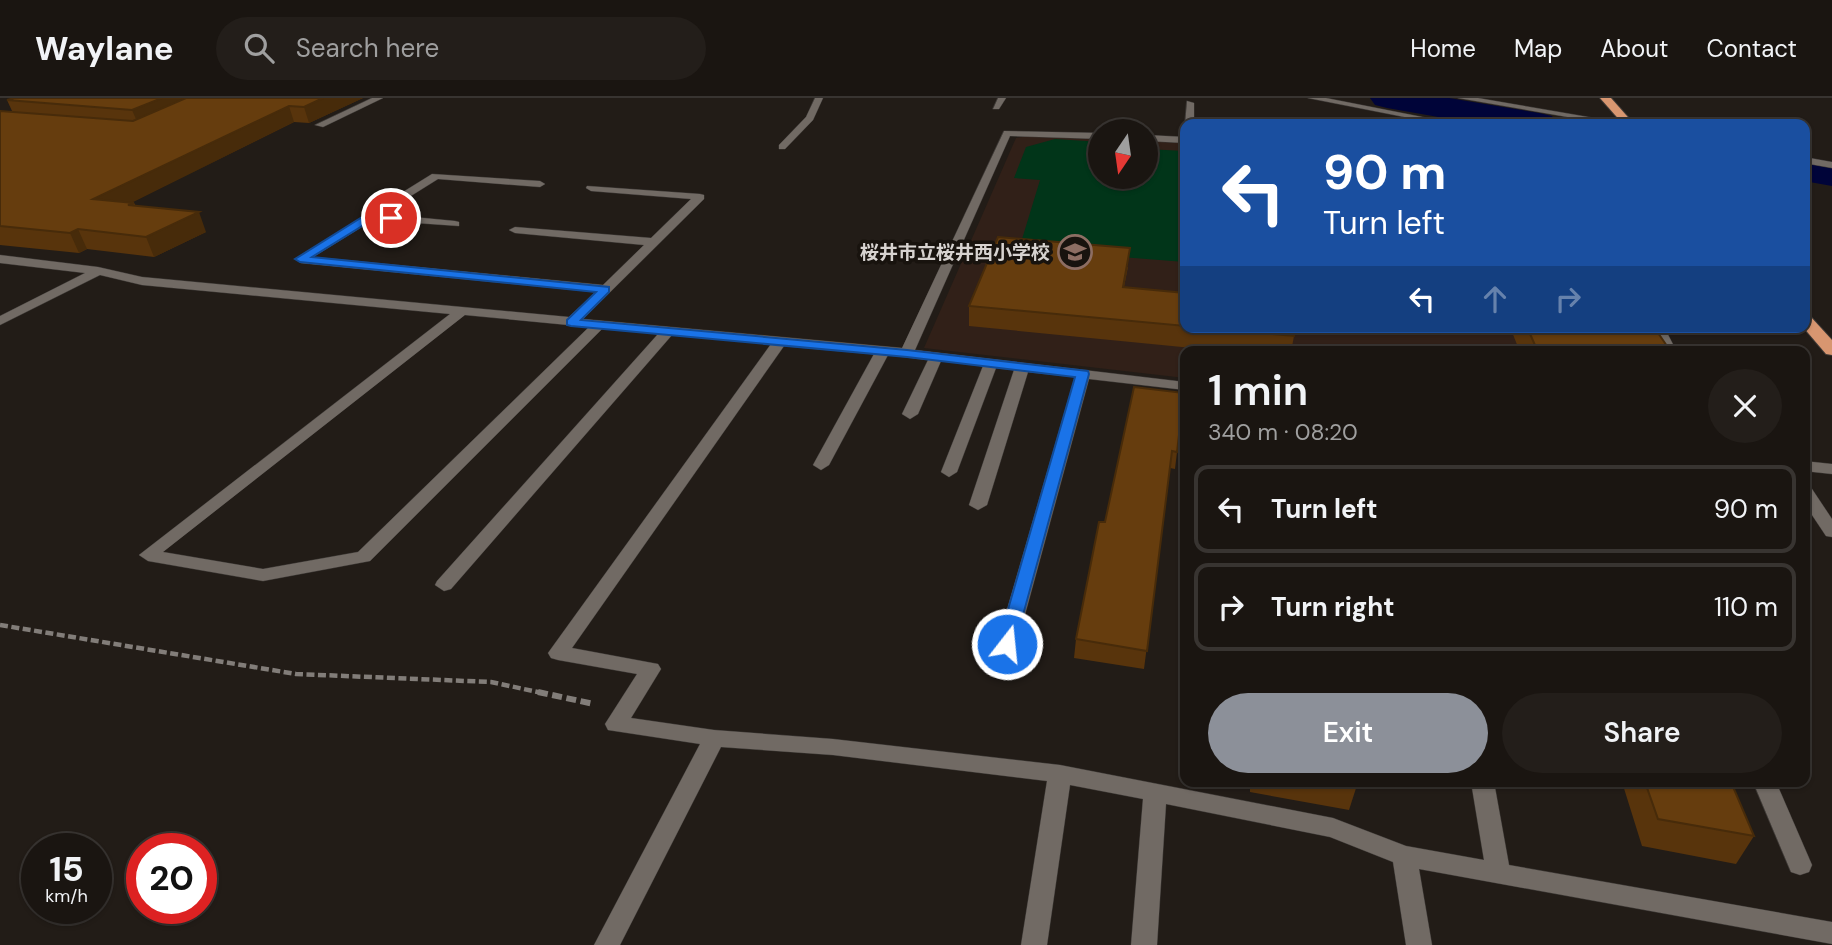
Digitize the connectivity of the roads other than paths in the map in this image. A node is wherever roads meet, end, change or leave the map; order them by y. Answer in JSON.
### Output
{"nodes":[{"id":1,"x":379,"y":98,"type":"edge"},
{"id":2,"x":819,"y":98,"type":"edge"},
{"id":3,"x":1002,"y":98,"type":"edge"},
{"id":4,"x":1312,"y":98,"type":"edge"},
{"id":5,"x":1462,"y":98,"type":"edge"},
{"id":6,"x":1605,"y":98,"type":"edge"},
{"id":7,"x":1190,"y":103,"type":"dead end"},
{"id":8,"x":996,"y":107,"type":"dead end"},
{"id":9,"x":1190,"y":119,"type":"edge"},
{"id":10,"x":1426,"y":119,"type":"edge"},
{"id":11,"x":1594,"y":119,"type":"edge"},
{"id":12,"x":1622,"y":119,"type":"edge"},
{"id":13,"x":320,"y":125,"type":"edge"},
{"id":14,"x":1088,"y":136,"type":"edge"},
{"id":15,"x":1158,"y":139,"type":"edge"},
{"id":16,"x":1180,"y":140,"type":"edge"},
{"id":17,"x":782,"y":147,"type":"dead end"},
{"id":18,"x":1810,"y":161,"type":"edge"},
{"id":19,"x":1832,"y":165,"type":"edge"},
{"id":20,"x":540,"y":184,"type":"dead end"},
{"id":21,"x":591,"y":188,"type":"dead end"},
{"id":22,"x":370,"y":216,"type":"junction"},
{"id":23,"x":455,"y":224,"type":"dead end"},
{"id":24,"x":515,"y":230,"type":"dead end"},
{"id":25,"x":653,"y":242,"type":"junction"},
{"id":26,"x":0,"y":259,"type":"edge"},
{"id":27,"x":98,"y":271,"type":"junction"},
{"id":28,"x":605,"y":289,"type":"junction"},
{"id":29,"x":461,"y":312,"type":"junction"},
{"id":30,"x":0,"y":321,"type":"edge"},
{"id":31,"x":571,"y":323,"type":"junction"},
{"id":32,"x":599,"y":325,"type":"junction"},
{"id":33,"x":1810,"y":326,"type":"edge"},
{"id":34,"x":668,"y":331,"type":"junction"},
{"id":35,"x":780,"y":341,"type":"junction"},
{"id":36,"x":1832,"y":350,"type":"edge"},
{"id":37,"x":883,"y":351,"type":"junction"},
{"id":38,"x":907,"y":353,"type":"junction"},
{"id":39,"x":936,"y":357,"type":"junction"},
{"id":40,"x":990,"y":363,"type":"junction"},
{"id":41,"x":1021,"y":367,"type":"junction"},
{"id":42,"x":1083,"y":374,"type":"junction"},
{"id":43,"x":1180,"y":385,"type":"edge"},
{"id":44,"x":910,"y":414,"type":"dead end"},
{"id":45,"x":821,"y":465,"type":"dead end"},
{"id":46,"x":1810,"y":467,"type":"edge"},
{"id":47,"x":1832,"y":469,"type":"edge"},
{"id":48,"x":949,"y":472,"type":"dead end"},
{"id":49,"x":1810,"y":500,"type":"edge"},
{"id":50,"x":978,"y":505,"type":"dead end"},
{"id":51,"x":1832,"y":532,"type":"edge"},
{"id":52,"x":444,"y":585,"type":"dead end"},
{"id":53,"x":1007,"y":644,"type":"dead end"},
{"id":54,"x":714,"y":738,"type":"junction"},
{"id":55,"x":1060,"y":774,"type":"junction"},
{"id":56,"x":1483,"y":787,"type":"edge"},
{"id":57,"x":1766,"y":787,"type":"edge"},
{"id":58,"x":1155,"y":792,"type":"junction"},
{"id":59,"x":1404,"y":856,"type":"junction"},
{"id":60,"x":1800,"y":865,"type":"dead end"},
{"id":61,"x":1499,"y":875,"type":"junction"},
{"id":62,"x":1832,"y":933,"type":"edge"},
{"id":63,"x":607,"y":945,"type":"edge"},
{"id":64,"x":1034,"y":945,"type":"edge"},
{"id":65,"x":1144,"y":945,"type":"edge"},
{"id":66,"x":1419,"y":945,"type":"edge"}],
"edges":[{"from":1,"to":13,"type":"street"},
{"from":2,"to":17,"type":"street"},
{"from":3,"to":8,"type":"street"},
{"from":4,"to":10,"type":"street"},
{"from":5,"to":11,"type":"street"},
{"from":6,"to":12,"type":"highway"},
{"from":7,"to":9,"type":"street"},
{"from":14,"to":38,"type":"street"},
{"from":15,"to":16,"type":"street"},
{"from":18,"to":19,"type":"street"},
{"from":20,"to":22,"type":"street"},
{"from":21,"to":25,"type":"street"},
{"from":22,"to":23,"type":"street"},
{"from":22,"to":28,"type":"street"},
{"from":24,"to":25,"type":"street"},
{"from":25,"to":28,"type":"street"},
{"from":26,"to":27,"type":"street"},
{"from":27,"to":29,"type":"street"},
{"from":27,"to":30,"type":"street"},
{"from":28,"to":31,"type":"street"},
{"from":29,"to":31,"type":"street"},
{"from":29,"to":32,"type":"street"},
{"from":31,"to":32,"type":"street"},
{"from":32,"to":34,"type":"street"},
{"from":33,"to":36,"type":"highway"},
{"from":34,"to":35,"type":"street"},
{"from":34,"to":52,"type":"street"},
{"from":35,"to":37,"type":"street"},
{"from":35,"to":54,"type":"street"},
{"from":37,"to":38,"type":"street"},
{"from":37,"to":45,"type":"street"},
{"from":38,"to":39,"type":"street"},
{"from":39,"to":40,"type":"street"},
{"from":39,"to":44,"type":"street"},
{"from":40,"to":41,"type":"street"},
{"from":40,"to":48,"type":"street"},
{"from":41,"to":42,"type":"street"},
{"from":41,"to":50,"type":"street"},
{"from":42,"to":43,"type":"street"},
{"from":42,"to":53,"type":"street"},
{"from":46,"to":47,"type":"street"},
{"from":49,"to":51,"type":"street"},
{"from":54,"to":55,"type":"street"},
{"from":54,"to":63,"type":"street"},
{"from":55,"to":58,"type":"street"},
{"from":55,"to":64,"type":"street"},
{"from":56,"to":61,"type":"street"},
{"from":57,"to":60,"type":"street"},
{"from":58,"to":59,"type":"street"},
{"from":58,"to":65,"type":"street"},
{"from":59,"to":61,"type":"street"},
{"from":59,"to":66,"type":"street"},
{"from":61,"to":62,"type":"street"}]}
